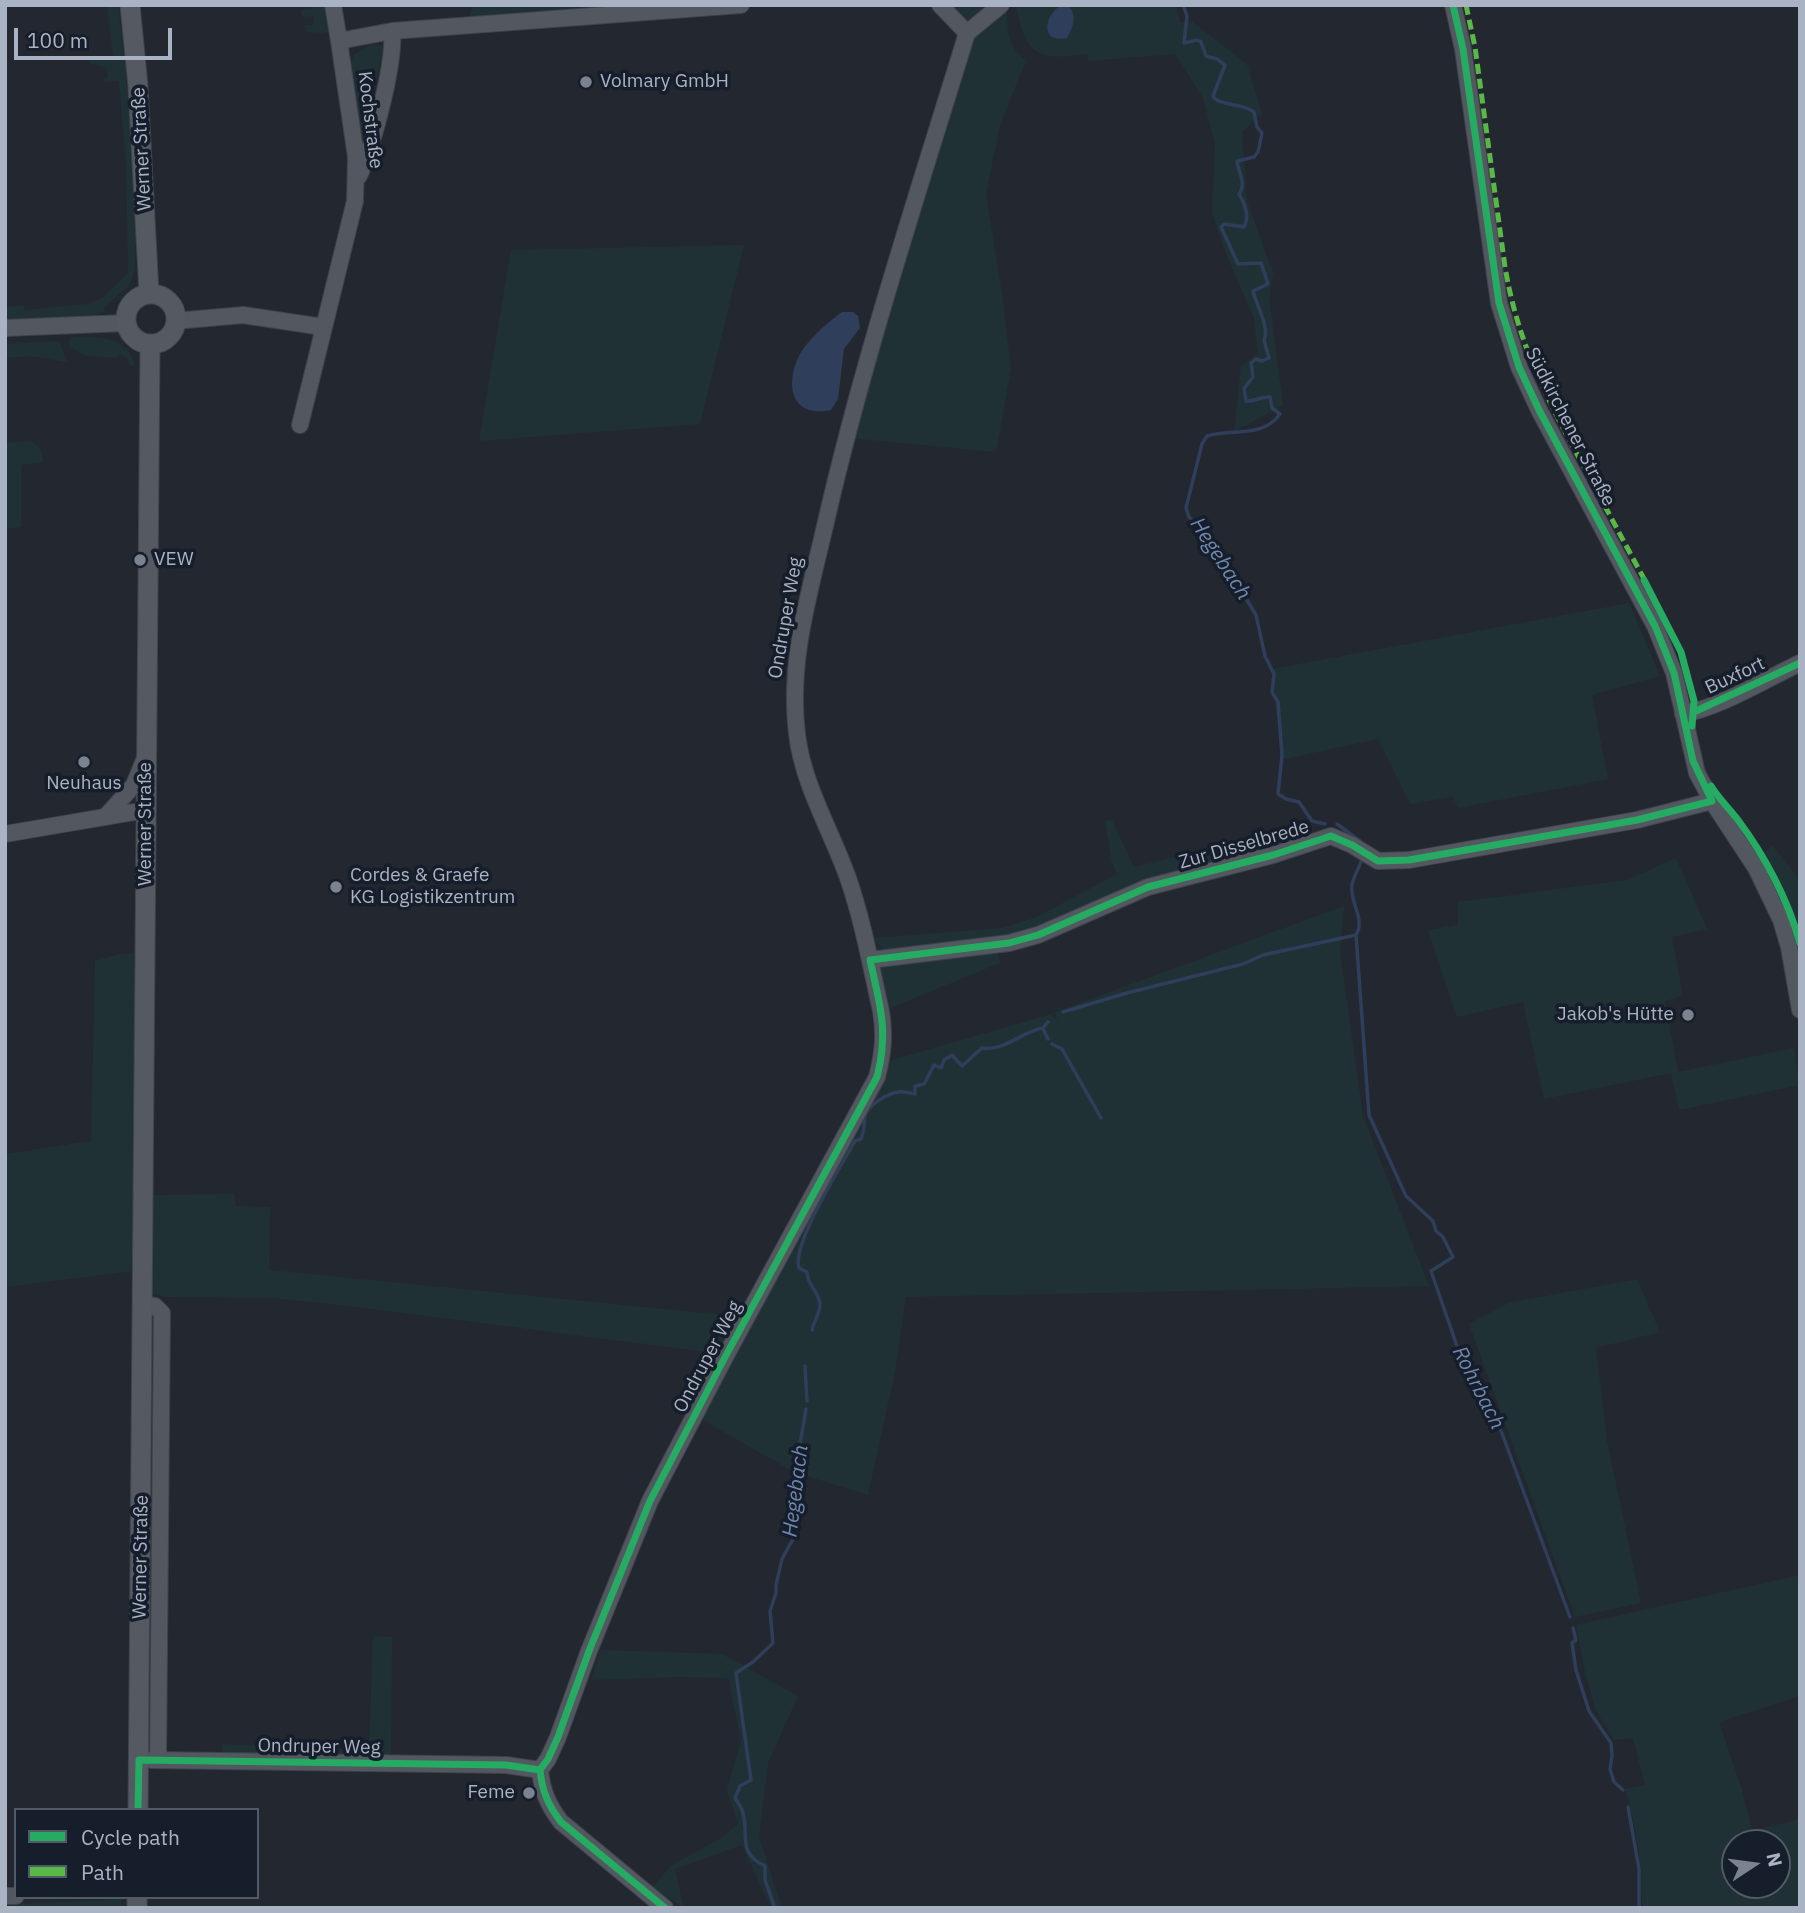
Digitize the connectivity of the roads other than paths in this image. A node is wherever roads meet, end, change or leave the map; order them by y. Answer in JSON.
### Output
{"nodes":[{"id":1,"x":130,"y":5,"type":"edge"},
{"id":2,"x":333,"y":5,"type":"edge"},
{"id":3,"x":741,"y":5,"type":"edge"},
{"id":4,"x":940,"y":5,"type":"edge"},
{"id":5,"x":1001,"y":5,"type":"edge"},
{"id":6,"x":1453,"y":5,"type":"edge"},
{"id":7,"x":392,"y":32,"type":"junction"},
{"id":8,"x":967,"y":33,"type":"junction"},
{"id":9,"x":339,"y":41,"type":"junction"},
{"id":10,"x":357,"y":182,"type":"junction"},
{"id":11,"x":149,"y":294,"type":"junction"},
{"id":12,"x":175,"y":321,"type":"junction"},
{"id":13,"x":126,"y":323,"type":"junction"},
{"id":14,"x":323,"y":327,"type":"junction"},
{"id":15,"x":5,"y":328,"type":"edge"},
{"id":16,"x":150,"y":344,"type":"junction"},
{"id":17,"x":300,"y":425,"type":"dead end"},
{"id":18,"x":1800,"y":663,"type":"edge"},
{"id":19,"x":1683,"y":714,"type":"junction"},
{"id":20,"x":146,"y":754,"type":"junction"},
{"id":21,"x":1712,"y":801,"type":"junction"},
{"id":22,"x":146,"y":810,"type":"junction"},
{"id":23,"x":106,"y":816,"type":"junction"},
{"id":24,"x":5,"y":834,"type":"edge"},
{"id":25,"x":870,"y":960,"type":"junction"},
{"id":26,"x":1800,"y":1010,"type":"edge"},
{"id":27,"x":148,"y":1760,"type":"junction"},
{"id":28,"x":540,"y":1770,"type":"junction"},
{"id":29,"x":138,"y":1808,"type":"edge"},
{"id":30,"x":665,"y":1908,"type":"edge"}],
"edges":[{"from":1,"to":11,"type":"main road","name":"Werner Straße"},
{"from":2,"to":9,"type":"street","name":"Kochstraße"},
{"from":3,"to":7,"type":"street"},
{"from":4,"to":8,"type":"street"},
{"from":5,"to":8,"type":"street"},
{"from":6,"to":19,"type":"street","name":"Südkirchener Straße"},
{"from":7,"to":9,"type":"street"},
{"from":7,"to":10,"type":"street"},
{"from":8,"to":25,"type":"street","name":"Ondruper Weg"},
{"from":9,"to":10,"type":"street","name":"Kochstraße"},
{"from":10,"to":14,"type":"street","name":"Kochstraße"},
{"from":11,"to":12,"type":"main road"},
{"from":11,"to":13,"type":"main road"},
{"from":12,"to":14,"type":"street"},
{"from":12,"to":16,"type":"main road"},
{"from":13,"to":15,"type":"street"},
{"from":13,"to":16,"type":"main road"},
{"from":14,"to":17,"type":"street","name":"Kochstraße"},
{"from":16,"to":20,"type":"main road","name":"Werner Straße"},
{"from":18,"to":19,"type":"street","name":"Buxfort"},
{"from":19,"to":21,"type":"street","name":"Südkirchener Straße"},
{"from":20,"to":22,"type":"main road","name":"Werner Straße"},
{"from":20,"to":23,"type":"street"},
{"from":21,"to":25,"type":"street","name":"Zur Disselbrede"},
{"from":21,"to":26,"type":"street","name":"Südkirchener Straße"},
{"from":22,"to":23,"type":"street"},
{"from":22,"to":27,"type":"main road","name":"Werner Straße"},
{"from":23,"to":24,"type":"street"},
{"from":25,"to":28,"type":"street","name":"Ondruper Weg"},
{"from":27,"to":28,"type":"street","name":"Ondruper Weg"},
{"from":27,"to":29,"type":"main road","name":"Werner Straße"},
{"from":28,"to":30,"type":"street"}]}
